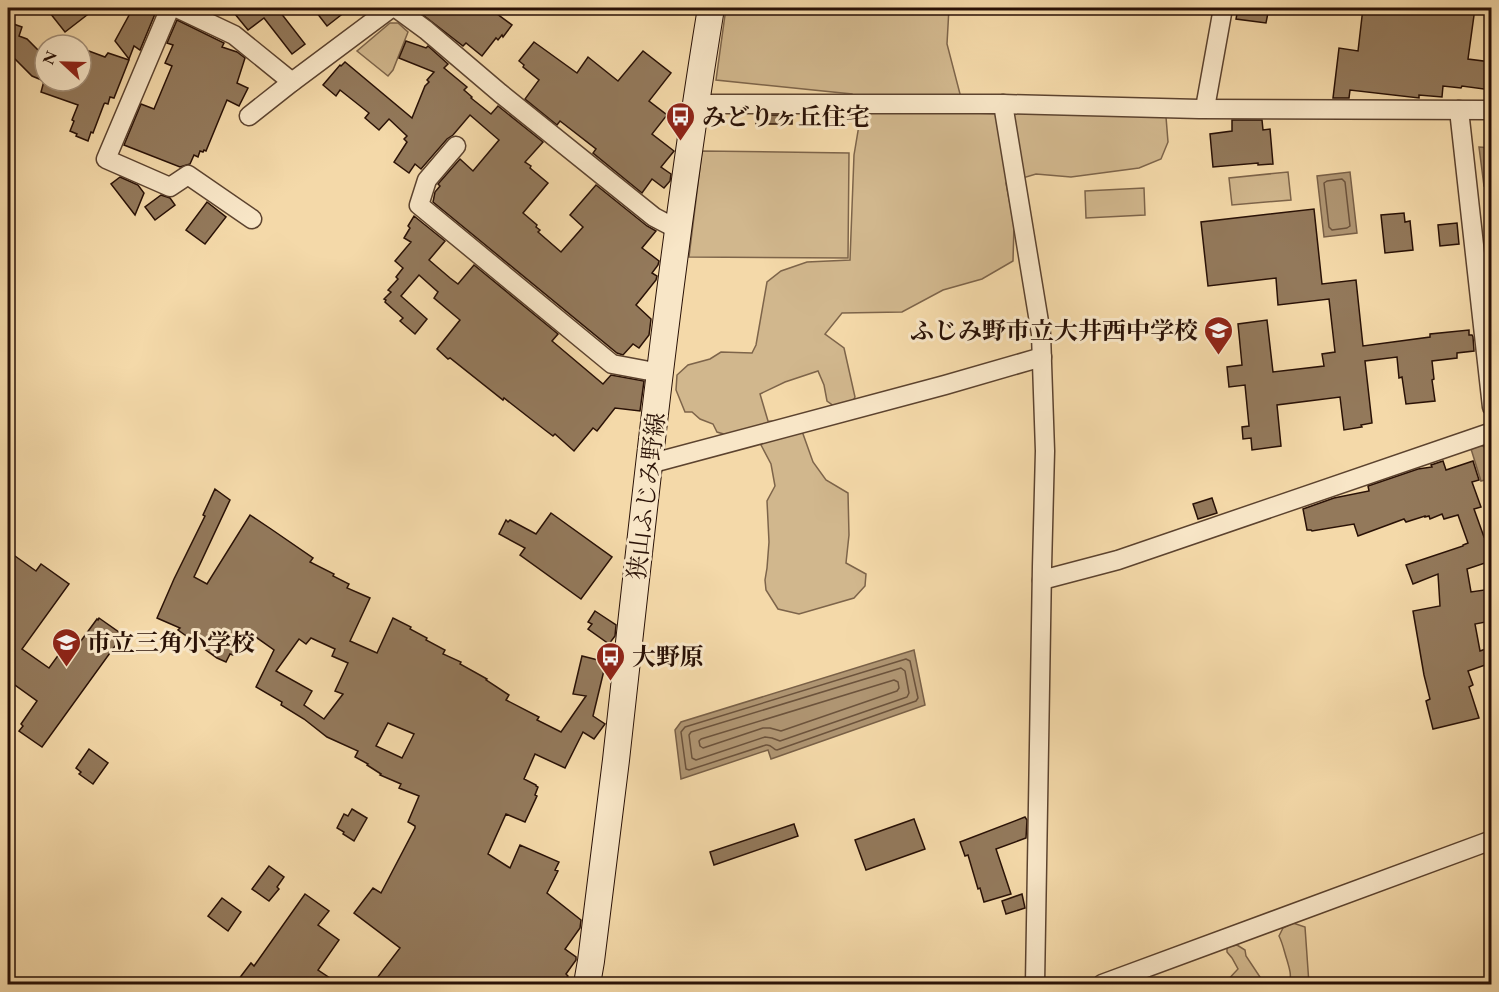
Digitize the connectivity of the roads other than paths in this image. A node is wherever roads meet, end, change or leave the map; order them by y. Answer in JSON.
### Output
{"nodes":[{"id":1,"x":170,"y":8,"type":"edge"},
{"id":2,"x":177,"y":8,"type":"edge"},
{"id":3,"x":391,"y":8,"type":"edge"},
{"id":4,"x":396,"y":8,"type":"edge"},
{"id":5,"x":1223,"y":8,"type":"edge"},
{"id":6,"x":708,"y":10,"type":"edge"},
{"id":7,"x":292,"y":82,"type":"junction"},
{"id":8,"x":695,"y":104,"type":"junction"},
{"id":9,"x":1003,"y":104,"type":"junction"},
{"id":10,"x":1205,"y":108,"type":"junction"},
{"id":11,"x":1459,"y":110,"type":"junction"},
{"id":12,"x":1491,"y":110,"type":"edge"},
{"id":13,"x":249,"y":116,"type":"dead end"},
{"id":14,"x":456,"y":146,"type":"dead end"},
{"id":15,"x":252,"y":219,"type":"dead end"},
{"id":16,"x":677,"y":229,"type":"junction"},
{"id":17,"x":1042,"y":357,"type":"junction"},
{"id":18,"x":660,"y":373,"type":"junction"},
{"id":19,"x":1491,"y":407,"type":"edge"},
{"id":20,"x":1491,"y":432,"type":"edge"},
{"id":21,"x":649,"y":464,"type":"junction"},
{"id":22,"x":1042,"y":580,"type":"junction"},
{"id":23,"x":1491,"y":840,"type":"edge"},
{"id":24,"x":586,"y":984,"type":"edge"},
{"id":25,"x":1035,"y":984,"type":"edge"},
{"id":26,"x":1102,"y":984,"type":"edge"}],
"edges":[{"from":1,"to":15,"type":"street"},
{"from":2,"to":7,"type":"street"},
{"from":3,"to":7,"type":"street"},
{"from":4,"to":16,"type":"street"},
{"from":5,"to":10,"type":"street"},
{"from":6,"to":8,"type":"main road","name":"狭山ふじみ野線"},
{"from":7,"to":13,"type":"street"},
{"from":8,"to":9,"type":"street"},
{"from":8,"to":16,"type":"main road","name":"狭山ふじみ野線"},
{"from":9,"to":10,"type":"street"},
{"from":9,"to":17,"type":"street"},
{"from":10,"to":11,"type":"street"},
{"from":11,"to":12,"type":"street"},
{"from":11,"to":19,"type":"street"},
{"from":14,"to":18,"type":"street"},
{"from":16,"to":18,"type":"main road","name":"狭山ふじみ野線"},
{"from":17,"to":21,"type":"street"},
{"from":17,"to":22,"type":"street"},
{"from":18,"to":21,"type":"main road","name":"狭山ふじみ野線"},
{"from":20,"to":22,"type":"street"},
{"from":21,"to":24,"type":"main road","name":"狭山ふじみ野線"},
{"from":22,"to":25,"type":"street"},
{"from":23,"to":26,"type":"street"}]}
